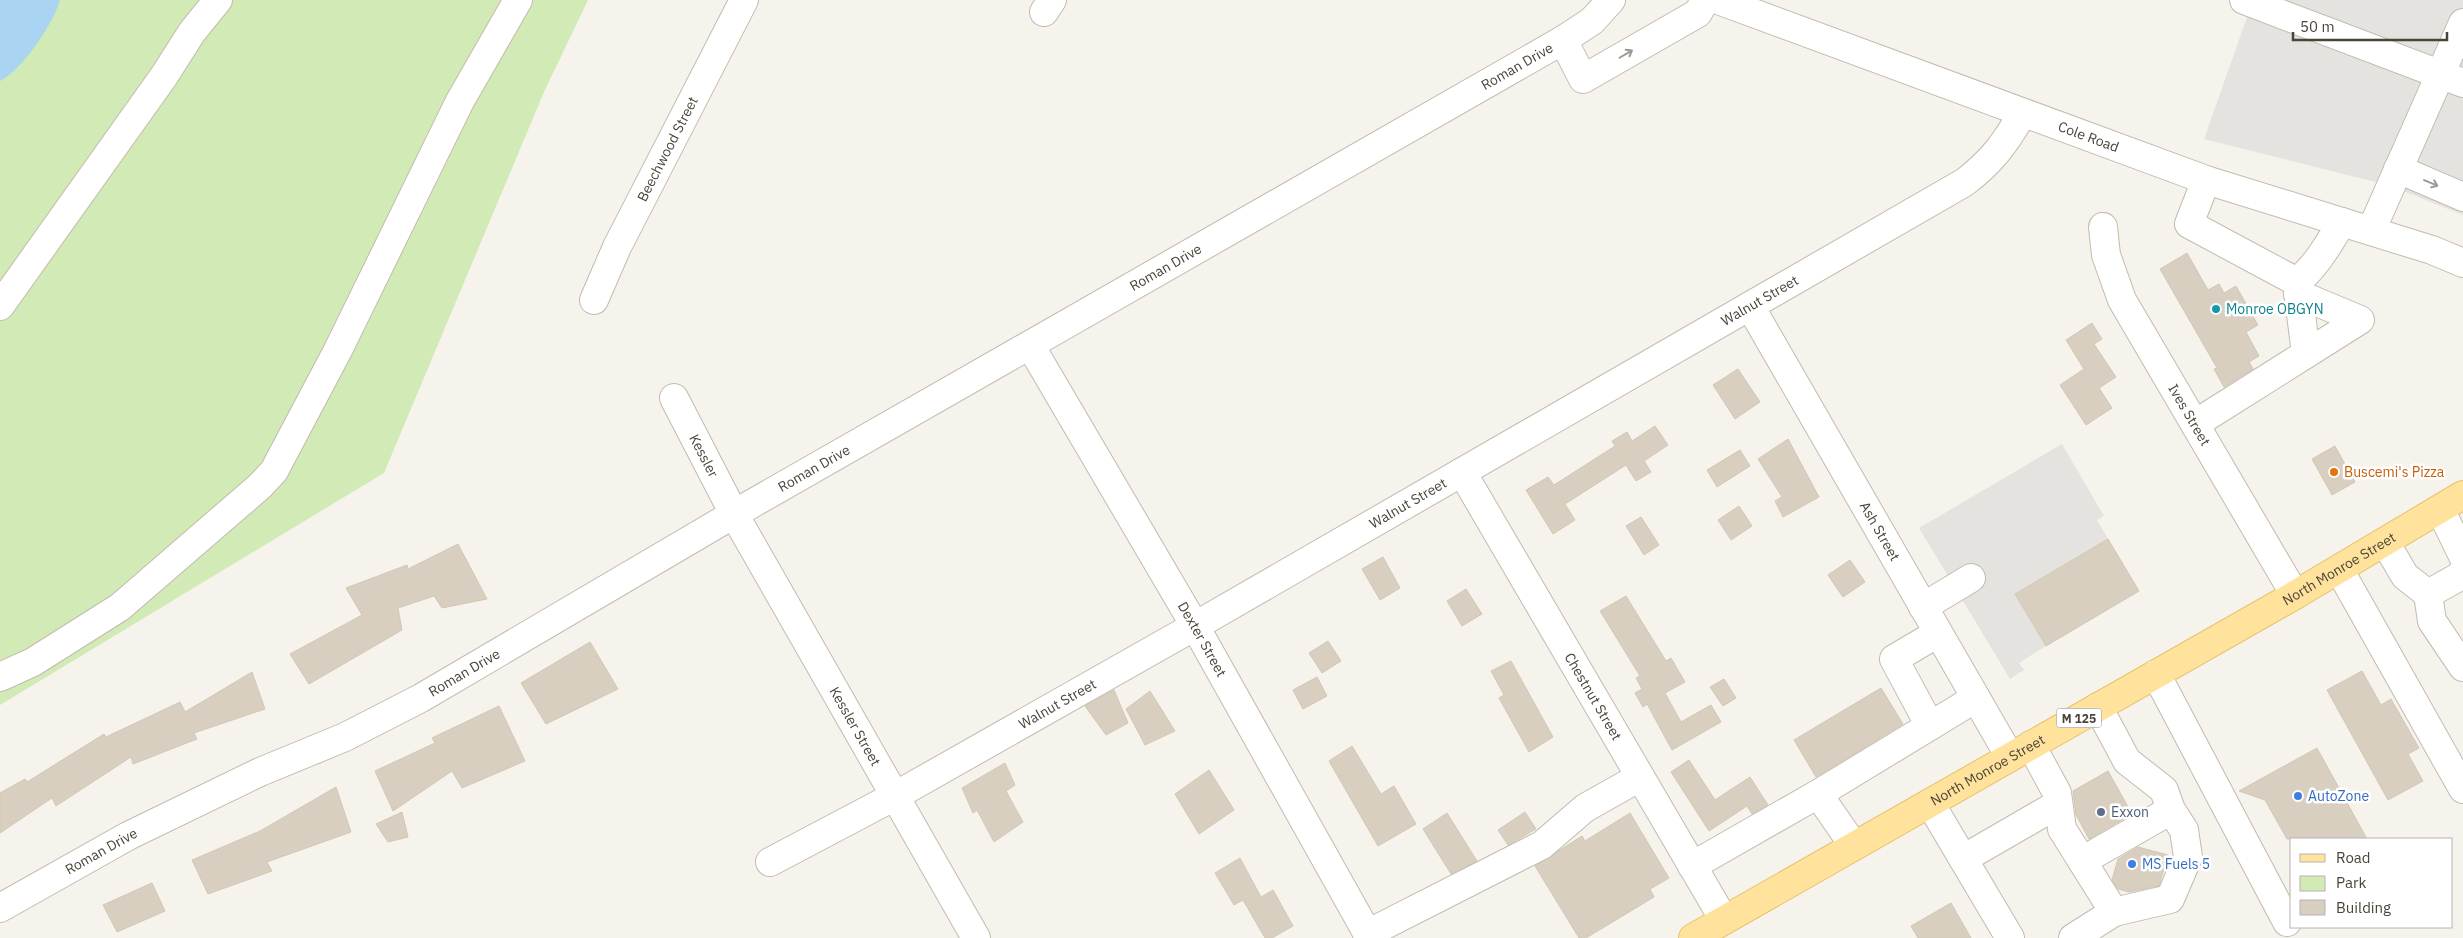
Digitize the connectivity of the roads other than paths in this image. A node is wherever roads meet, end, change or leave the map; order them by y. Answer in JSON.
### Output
{"nodes":[{"id":1,"x":218,"y":0,"type":"edge"},
{"id":2,"x":518,"y":0,"type":"edge"},
{"id":3,"x":744,"y":0,"type":"edge"},
{"id":4,"x":1611,"y":0,"type":"edge"},
{"id":5,"x":1705,"y":0,"type":"edge"},
{"id":6,"x":1718,"y":0,"type":"edge"},
{"id":7,"x":2244,"y":0,"type":"edge"},
{"id":8,"x":2463,"y":22,"type":"edge"},
{"id":9,"x":1563,"y":40,"type":"junction"},
{"id":10,"x":2451,"y":79,"type":"edge"},
{"id":11,"x":2022,"y":114,"type":"junction"},
{"id":12,"x":2398,"y":169,"type":"junction"},
{"id":13,"x":2206,"y":180,"type":"junction"},
{"id":14,"x":2463,"y":197,"type":"edge"},
{"id":15,"x":2342,"y":222,"type":"junction"},
{"id":16,"x":2103,"y":228,"type":"dead end"},
{"id":17,"x":2371,"y":231,"type":"junction"},
{"id":18,"x":2463,"y":263,"type":"edge"},
{"id":19,"x":2297,"y":288,"type":"junction"},
{"id":20,"x":594,"y":300,"type":"dead end"},
{"id":21,"x":0,"y":306,"type":"edge"},
{"id":22,"x":1750,"y":306,"type":"junction"},
{"id":23,"x":1030,"y":345,"type":"junction"},
{"id":24,"x":2306,"y":354,"type":"junction"},
{"id":25,"x":674,"y":398,"type":"dead end"},
{"id":26,"x":2195,"y":424,"type":"junction"},
{"id":27,"x":1462,"y":472,"type":"junction"},
{"id":28,"x":2452,"y":502,"type":"edge"},
{"id":29,"x":734,"y":514,"type":"junction"},
{"id":30,"x":2384,"y":542,"type":"junction"},
{"id":31,"x":2463,"y":556,"type":"edge"},
{"id":32,"x":2339,"y":569,"type":"junction"},
{"id":33,"x":2463,"y":571,"type":"edge"},
{"id":34,"x":1971,"y":578,"type":"dead end"},
{"id":35,"x":2428,"y":594,"type":"junction"},
{"id":36,"x":2295,"y":595,"type":"junction"},
{"id":37,"x":1923,"y":607,"type":"junction"},
{"id":38,"x":1195,"y":626,"type":"junction"},
{"id":39,"x":1938,"y":633,"type":"junction"},
{"id":40,"x":2463,"y":667,"type":"edge"},
{"id":41,"x":2156,"y":674,"type":"junction"},
{"id":42,"x":0,"y":677,"type":"edge"},
{"id":43,"x":1976,"y":698,"type":"junction"},
{"id":44,"x":2098,"y":707,"type":"junction"},
{"id":45,"x":1930,"y":726,"type":"junction"},
{"id":46,"x":2020,"y":751,"type":"junction"},
{"id":47,"x":1640,"y":777,"type":"junction"},
{"id":48,"x":2463,"y":789,"type":"edge"},
{"id":49,"x":1818,"y":794,"type":"junction"},
{"id":50,"x":894,"y":796,"type":"junction"},
{"id":51,"x":1930,"y":803,"type":"junction"},
{"id":52,"x":2058,"y":804,"type":"junction"},
{"id":53,"x":2171,"y":810,"type":"junction"},
{"id":54,"x":1854,"y":846,"type":"junction"},
{"id":55,"x":1963,"y":859,"type":"junction"},
{"id":56,"x":2082,"y":861,"type":"junction"},
{"id":57,"x":770,"y":862,"type":"dead end"},
{"id":58,"x":1692,"y":866,"type":"junction"},
{"id":59,"x":0,"y":908,"type":"edge"},
{"id":60,"x":2114,"y":912,"type":"junction"},
{"id":61,"x":1724,"y":920,"type":"junction"},
{"id":62,"x":2287,"y":922,"type":"dead end"},
{"id":63,"x":1369,"y":936,"type":"edge"},
{"id":64,"x":976,"y":938,"type":"edge"},
{"id":65,"x":1693,"y":938,"type":"edge"},
{"id":66,"x":2010,"y":938,"type":"edge"},
{"id":67,"x":2073,"y":938,"type":"edge"}],
"edges":[{"from":1,"to":21,"type":"street"},
{"from":2,"to":42,"type":"street"},
{"from":3,"to":20,"type":"street","name":"Beechwood Street"},
{"from":4,"to":9,"type":"street","name":"Roman Drive"},
{"from":9,"to":5,"type":"street","one_way":true},
{"from":6,"to":11,"type":"street","name":"Cole Road"},
{"from":7,"to":10,"type":"street"},
{"from":8,"to":10,"type":"street"},
{"from":9,"to":23,"type":"street","name":"Roman Drive"},
{"from":10,"to":12,"type":"street"},
{"from":11,"to":13,"type":"street","name":"Cole Road"},
{"from":11,"to":22,"type":"street","name":"Walnut Street"},
{"from":12,"to":14,"type":"street","one_way":true},
{"from":12,"to":17,"type":"street"},
{"from":13,"to":15,"type":"street","name":"Cole Road"},
{"from":13,"to":19,"type":"street"},
{"from":15,"to":17,"type":"street","name":"Cole Road"},
{"from":15,"to":19,"type":"street"},
{"from":16,"to":26,"type":"street","name":"Ives Street"},
{"from":17,"to":18,"type":"street","name":"Cole Road"},
{"from":19,"to":24,"type":"street"},
{"from":19,"to":24,"type":"street"},
{"from":22,"to":27,"type":"street","name":"Walnut Street"},
{"from":22,"to":37,"type":"street","name":"Ash Street"},
{"from":23,"to":29,"type":"street","name":"Roman Drive"},
{"from":23,"to":38,"type":"street","name":"Dexter Street"},
{"from":24,"to":26,"type":"street"},
{"from":25,"to":29,"type":"street","name":"Kessler"},
{"from":26,"to":36,"type":"street","name":"Ives Street"},
{"from":27,"to":38,"type":"street","name":"Walnut Street"},
{"from":27,"to":47,"type":"street","name":"Chestnut Street"},
{"from":28,"to":30,"type":"main road","name":"North Monroe Street","number":"M 125"},
{"from":28,"to":31,"type":"street"},
{"from":29,"to":50,"type":"street","name":"Kessler Street"},
{"from":29,"to":59,"type":"street","name":"Roman Drive"},
{"from":30,"to":32,"type":"main road","name":"North Monroe Street","number":"M 125"},
{"from":30,"to":35,"type":"street"},
{"from":32,"to":36,"type":"main road","name":"North Monroe Street","number":"M 125"},
{"from":32,"to":48,"type":"street"},
{"from":33,"to":35,"type":"street"},
{"from":34,"to":37,"type":"street"},
{"from":35,"to":40,"type":"street"},
{"from":36,"to":41,"type":"main road","name":"North Monroe Street","number":"M 125"},
{"from":37,"to":39,"type":"street","name":"Ash Street"},
{"from":38,"to":50,"type":"street","name":"Walnut Street"},
{"from":38,"to":63,"type":"street","name":"Dexter Street"},
{"from":39,"to":43,"type":"street","name":"Ash Street"},
{"from":39,"to":45,"type":"street"},
{"from":41,"to":44,"type":"main road","name":"North Monroe Street","number":"M 125"},
{"from":41,"to":62,"type":"street"},
{"from":43,"to":45,"type":"street"},
{"from":43,"to":46,"type":"street","name":"Ash Street"},
{"from":44,"to":46,"type":"main road","name":"North Monroe Street","number":"M 125"},
{"from":44,"to":53,"type":"street"},
{"from":45,"to":49,"type":"street"},
{"from":46,"to":51,"type":"main road","name":"North Monroe Street","number":"M 125"},
{"from":46,"to":52,"type":"street","name":"Ash Street"},
{"from":47,"to":58,"type":"street","name":"Chestnut Street"},
{"from":47,"to":63,"type":"street"},
{"from":49,"to":54,"type":"street"},
{"from":49,"to":58,"type":"street"},
{"from":50,"to":57,"type":"street","name":"Walnut Street"},
{"from":50,"to":64,"type":"street","name":"Kessler Street"},
{"from":51,"to":54,"type":"main road","name":"North Monroe Street","number":"M 125"},
{"from":51,"to":55,"type":"street"},
{"from":52,"to":55,"type":"street"},
{"from":52,"to":56,"type":"street","name":"Ash Street"},
{"from":53,"to":56,"type":"street"},
{"from":53,"to":60,"type":"street"},
{"from":54,"to":61,"type":"main road","name":"North Monroe Street","number":"M 125"},
{"from":55,"to":66,"type":"street"},
{"from":56,"to":60,"type":"street","name":"Ash Street"},
{"from":58,"to":61,"type":"street","name":"Chestnut Street"},
{"from":60,"to":67,"type":"street"},
{"from":61,"to":65,"type":"main road","name":"North Monroe Street","number":"M 125"}]}
